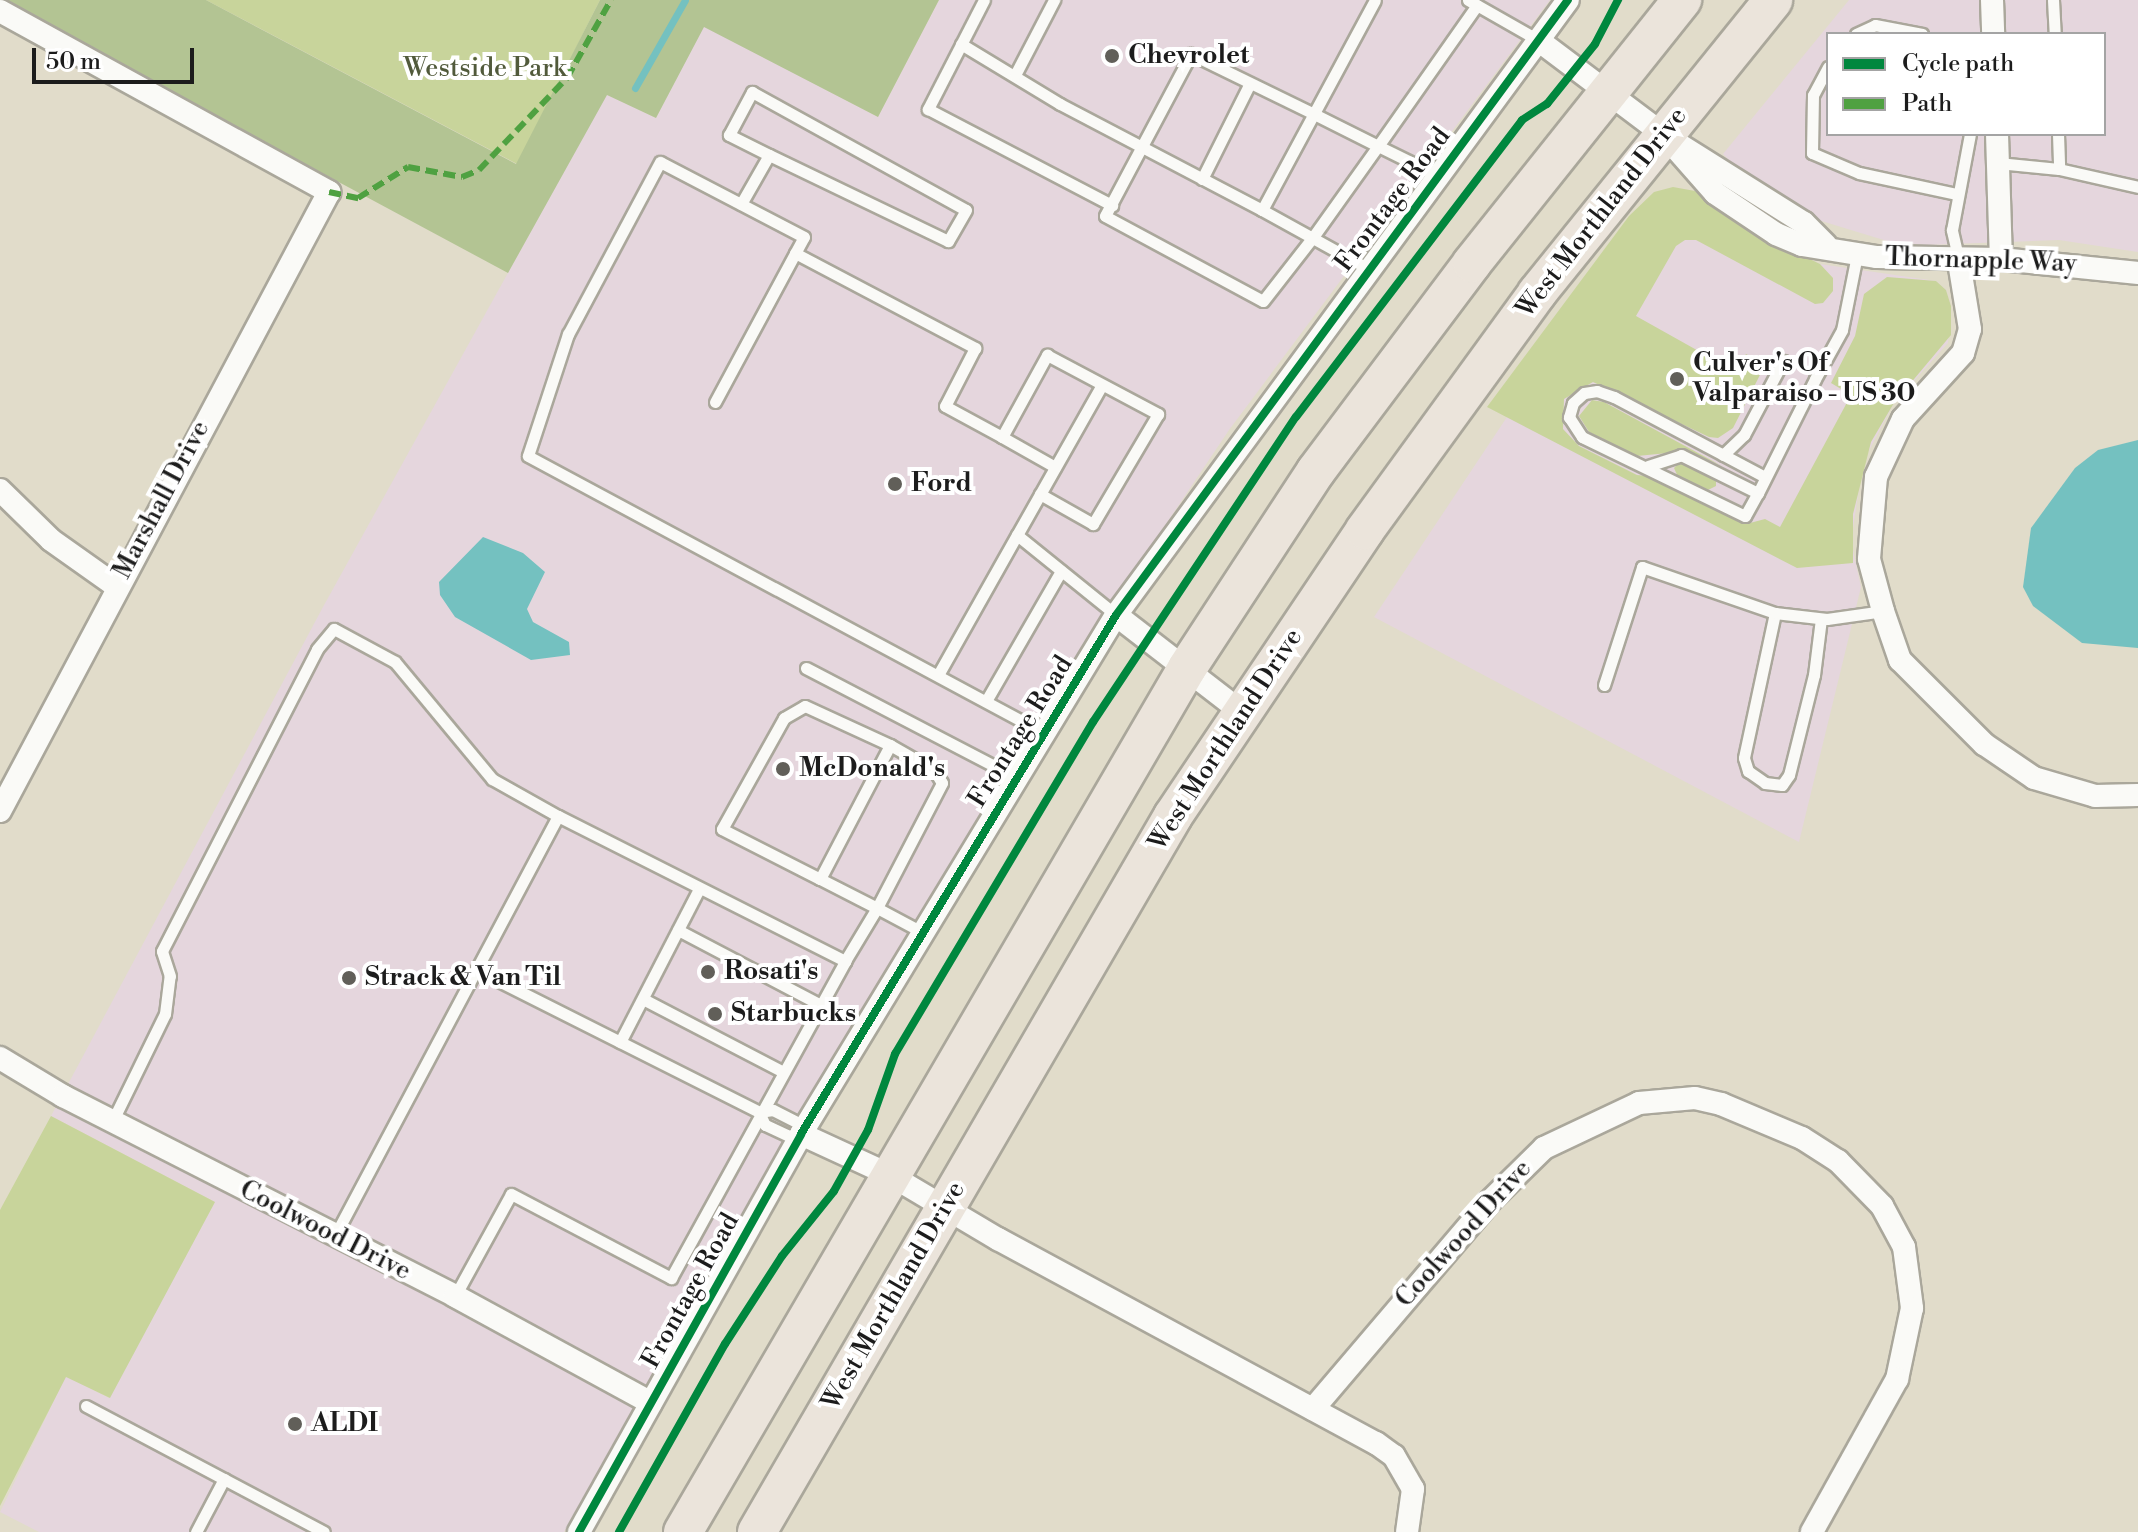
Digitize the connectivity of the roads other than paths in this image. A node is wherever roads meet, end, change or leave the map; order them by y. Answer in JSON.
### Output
{"nodes":[{"id":1,"x":984,"y":0,"type":"edge"},
{"id":2,"x":1054,"y":0,"type":"edge"},
{"id":3,"x":1375,"y":0,"type":"edge"},
{"id":4,"x":1568,"y":0,"type":"edge"},
{"id":5,"x":1682,"y":0,"type":"edge"},
{"id":6,"x":1773,"y":0,"type":"edge"},
{"id":7,"x":1992,"y":0,"type":"edge"},
{"id":8,"x":2053,"y":0,"type":"edge"},
{"id":9,"x":1473,"y":2,"type":"edge"},
{"id":10,"x":0,"y":11,"type":"edge"},
{"id":11,"x":1860,"y":32,"type":"edge"},
{"id":12,"x":1912,"y":32,"type":"edge"},
{"id":13,"x":1993,"y":32,"type":"edge"},
{"id":14,"x":2055,"y":32,"type":"edge"},
{"id":15,"x":1538,"y":40,"type":"junction"},
{"id":16,"x":961,"y":44,"type":"junction"},
{"id":17,"x":1826,"y":71,"type":"edge"},
{"id":18,"x":1015,"y":75,"type":"junction"},
{"id":19,"x":1250,"y":83,"type":"junction"},
{"id":20,"x":1608,"y":90,"type":"junction"},
{"id":21,"x":1312,"y":113,"type":"junction"},
{"id":22,"x":1664,"y":135,"type":"junction"},
{"id":23,"x":1970,"y":136,"type":"edge"},
{"id":24,"x":1997,"y":136,"type":"edge"},
{"id":25,"x":2058,"y":136,"type":"edge"},
{"id":26,"x":1378,"y":146,"type":"junction"},
{"id":27,"x":1143,"y":147,"type":"junction"},
{"id":28,"x":769,"y":155,"type":"junction"},
{"id":29,"x":1998,"y":163,"type":"junction"},
{"id":30,"x":2059,"y":169,"type":"junction"},
{"id":31,"x":1437,"y":175,"type":"junction"},
{"id":32,"x":1202,"y":179,"type":"junction"},
{"id":33,"x":2138,"y":187,"type":"edge"},
{"id":34,"x":1956,"y":194,"type":"junction"},
{"id":35,"x":741,"y":204,"type":"junction"},
{"id":36,"x":1112,"y":205,"type":"junction"},
{"id":37,"x":1262,"y":210,"type":"junction"},
{"id":38,"x":1313,"y":237,"type":"junction"},
{"id":39,"x":795,"y":253,"type":"junction"},
{"id":40,"x":1857,"y":255,"type":"junction"},
{"id":41,"x":2001,"y":259,"type":"junction"},
{"id":42,"x":1959,"y":262,"type":"junction"},
{"id":43,"x":1367,"y":268,"type":"junction"},
{"id":44,"x":2138,"y":273,"type":"edge"},
{"id":45,"x":1783,"y":361,"type":"dead end"},
{"id":46,"x":1102,"y":385,"type":"junction"},
{"id":47,"x":715,"y":402,"type":"dead end"},
{"id":48,"x":1002,"y":437,"type":"junction"},
{"id":49,"x":1723,"y":455,"type":"junction"},
{"id":50,"x":1648,"y":466,"type":"junction"},
{"id":51,"x":1055,"y":467,"type":"junction"},
{"id":52,"x":1765,"y":477,"type":"junction"},
{"id":53,"x":0,"y":490,"type":"edge"},
{"id":54,"x":1758,"y":493,"type":"junction"},
{"id":55,"x":1040,"y":494,"type":"junction"},
{"id":56,"x":1017,"y":535,"type":"junction"},
{"id":57,"x":1061,"y":571,"type":"junction"},
{"id":58,"x":116,"y":586,"type":"junction"},
{"id":59,"x":1883,"y":611,"type":"junction"},
{"id":60,"x":1775,"y":613,"type":"junction"},
{"id":61,"x":1116,"y":615,"type":"junction"},
{"id":62,"x":1821,"y":619,"type":"junction"},
{"id":63,"x":806,"y":668,"type":"dead end"},
{"id":64,"x":1187,"y":668,"type":"junction"},
{"id":65,"x":938,"y":675,"type":"junction"},
{"id":66,"x":1604,"y":685,"type":"dead end"},
{"id":67,"x":986,"y":701,"type":"junction"},
{"id":68,"x":1243,"y":713,"type":"junction"},
{"id":69,"x":1044,"y":733,"type":"junction"},
{"id":70,"x":890,"y":745,"type":"junction"},
{"id":71,"x":1017,"y":778,"type":"junction"},
{"id":72,"x":2138,"y":795,"type":"edge"},
{"id":73,"x":0,"y":811,"type":"edge"},
{"id":74,"x":558,"y":816,"type":"junction"},
{"id":75,"x":820,"y":879,"type":"junction"},
{"id":76,"x":699,"y":889,"type":"junction"},
{"id":77,"x":877,"y":908,"type":"junction"},
{"id":78,"x":678,"y":930,"type":"junction"},
{"id":79,"x":922,"y":932,"type":"junction"},
{"id":80,"x":845,"y":961,"type":"junction"},
{"id":81,"x":477,"y":970,"type":"junction"},
{"id":82,"x":643,"y":999,"type":"junction"},
{"id":83,"x":821,"y":1005,"type":"junction"},
{"id":84,"x":620,"y":1042,"type":"junction"},
{"id":85,"x":0,"y":1058,"type":"edge"},
{"id":86,"x":783,"y":1072,"type":"junction"},
{"id":87,"x":759,"y":1112,"type":"junction"},
{"id":88,"x":112,"y":1122,"type":"junction"},
{"id":89,"x":801,"y":1134,"type":"junction"},
{"id":90,"x":890,"y":1175,"type":"junction"},
{"id":91,"x":946,"y":1207,"type":"junction"},
{"id":92,"x":334,"y":1236,"type":"junction"},
{"id":93,"x":455,"y":1296,"type":"junction"},
{"id":94,"x":651,"y":1403,"type":"junction"},
{"id":95,"x":86,"y":1406,"type":"dead end"},
{"id":96,"x":1313,"y":1409,"type":"junction"},
{"id":97,"x":224,"y":1479,"type":"junction"},
{"id":98,"x":301,"y":1520,"type":"junction"},
{"id":99,"x":196,"y":1532,"type":"edge"},
{"id":100,"x":294,"y":1532,"type":"edge"},
{"id":101,"x":324,"y":1532,"type":"edge"},
{"id":102,"x":579,"y":1532,"type":"edge"},
{"id":103,"x":683,"y":1532,"type":"edge"},
{"id":104,"x":757,"y":1532,"type":"edge"},
{"id":105,"x":1407,"y":1532,"type":"edge"},
{"id":106,"x":1812,"y":1532,"type":"edge"}],
"edges":[{"from":1,"to":16,"type":"lane"},
{"from":2,"to":18,"type":"lane"},
{"from":3,"to":21,"type":"lane"},
{"from":4,"to":15,"type":"street","name":"Frontage Road"},
{"from":5,"to":20,"type":"highway"},
{"from":6,"to":22,"type":"highway","name":"West Morthland Drive"},
{"from":7,"to":13,"type":"street"},
{"from":8,"to":14,"type":"lane"},
{"from":9,"to":15,"type":"lane"},
{"from":9,"to":26,"type":"lane"},
{"from":10,"to":58,"type":"street","name":"Marshall Drive"},
{"from":11,"to":12,"type":"lane"},
{"from":15,"to":20,"type":"street","name":"Thornapple Way"},
{"from":15,"to":31,"type":"street","name":"Frontage Road"},
{"from":16,"to":18,"type":"lane"},
{"from":16,"to":36,"type":"lane"},
{"from":17,"to":34,"type":"lane"},
{"from":18,"to":27,"type":"lane"},
{"from":19,"to":21,"type":"lane"},
{"from":19,"to":27,"type":"lane"},
{"from":19,"to":32,"type":"lane"},
{"from":20,"to":22,"type":"street","name":"Thornapple Way"},
{"from":20,"to":64,"type":"highway"},
{"from":21,"to":26,"type":"lane"},
{"from":21,"to":37,"type":"lane"},
{"from":22,"to":40,"type":"street","name":"Thornapple Way"},
{"from":22,"to":68,"type":"highway","name":"West Morthland Drive"},
{"from":23,"to":34,"type":"lane"},
{"from":24,"to":29,"type":"street"},
{"from":25,"to":30,"type":"lane"},
{"from":26,"to":31,"type":"lane"},
{"from":26,"to":38,"type":"lane"},
{"from":27,"to":32,"type":"lane"},
{"from":27,"to":36,"type":"lane"},
{"from":28,"to":28,"type":"lane"},
{"from":28,"to":35,"type":"lane"},
{"from":29,"to":30,"type":"lane"},
{"from":29,"to":41,"type":"street"},
{"from":30,"to":33,"type":"lane"},
{"from":31,"to":43,"type":"street","name":"Frontage Road"},
{"from":32,"to":37,"type":"lane"},
{"from":34,"to":42,"type":"lane"},
{"from":35,"to":39,"type":"lane"},
{"from":35,"to":65,"type":"lane"},
{"from":36,"to":38,"type":"lane"},
{"from":37,"to":38,"type":"lane"},
{"from":38,"to":43,"type":"lane"},
{"from":39,"to":47,"type":"lane"},
{"from":39,"to":48,"type":"lane"},
{"from":40,"to":42,"type":"street","name":"Thornapple Way"},
{"from":40,"to":52,"type":"lane"},
{"from":41,"to":42,"type":"street","name":"Thornapple Way"},
{"from":41,"to":44,"type":"street","name":"Thornapple Way"},
{"from":42,"to":59,"type":"street"},
{"from":43,"to":61,"type":"street","name":"Frontage Road"},
{"from":45,"to":49,"type":"lane"},
{"from":46,"to":48,"type":"lane"},
{"from":46,"to":51,"type":"lane"},
{"from":46,"to":55,"type":"lane"},
{"from":48,"to":51,"type":"lane"},
{"from":49,"to":50,"type":"lane"},
{"from":49,"to":52,"type":"lane"},
{"from":50,"to":54,"type":"lane"},
{"from":50,"to":54,"type":"lane"},
{"from":51,"to":55,"type":"lane"},
{"from":52,"to":54,"type":"lane"},
{"from":53,"to":58,"type":"street"},
{"from":55,"to":56,"type":"lane"},
{"from":56,"to":57,"type":"lane"},
{"from":56,"to":65,"type":"lane"},
{"from":57,"to":61,"type":"lane"},
{"from":57,"to":67,"type":"lane"},
{"from":58,"to":73,"type":"street","name":"Marshall Drive"},
{"from":59,"to":62,"type":"lane"},
{"from":59,"to":72,"type":"street"},
{"from":60,"to":62,"type":"lane"},
{"from":60,"to":62,"type":"lane"},
{"from":60,"to":66,"type":"lane"},
{"from":61,"to":64,"type":"street"},
{"from":61,"to":69,"type":"street","name":"Frontage Road"},
{"from":63,"to":71,"type":"lane"},
{"from":64,"to":68,"type":"street"},
{"from":64,"to":90,"type":"highway"},
{"from":65,"to":67,"type":"lane"},
{"from":67,"to":69,"type":"lane"},
{"from":68,"to":91,"type":"highway","name":"West Morthland Drive"},
{"from":69,"to":71,"type":"street","name":"Frontage Road"},
{"from":70,"to":75,"type":"lane"},
{"from":70,"to":75,"type":"lane"},
{"from":70,"to":77,"type":"lane"},
{"from":71,"to":79,"type":"street","name":"Frontage Road"},
{"from":74,"to":76,"type":"lane"},
{"from":74,"to":81,"type":"lane"},
{"from":74,"to":88,"type":"lane"},
{"from":75,"to":77,"type":"lane"},
{"from":76,"to":78,"type":"lane"},
{"from":76,"to":80,"type":"lane"},
{"from":77,"to":79,"type":"lane"},
{"from":77,"to":80,"type":"lane"},
{"from":78,"to":82,"type":"lane"},
{"from":78,"to":83,"type":"lane"},
{"from":79,"to":89,"type":"street","name":"Frontage Road"},
{"from":80,"to":83,"type":"lane"},
{"from":81,"to":84,"type":"lane"},
{"from":81,"to":92,"type":"lane"},
{"from":82,"to":84,"type":"lane"},
{"from":82,"to":86,"type":"lane"},
{"from":83,"to":86,"type":"lane"},
{"from":84,"to":87,"type":"lane"},
{"from":85,"to":88,"type":"street","name":"Coolwood Drive"},
{"from":86,"to":87,"type":"lane"},
{"from":87,"to":89,"type":"lane"},
{"from":87,"to":93,"type":"lane"},
{"from":88,"to":92,"type":"street","name":"Coolwood Drive"},
{"from":89,"to":90,"type":"street"},
{"from":89,"to":94,"type":"street","name":"Frontage Road"},
{"from":90,"to":91,"type":"street"},
{"from":90,"to":103,"type":"highway"},
{"from":91,"to":96,"type":"street"},
{"from":91,"to":104,"type":"highway","name":"West Morthland Drive"},
{"from":92,"to":93,"type":"street","name":"Coolwood Drive"},
{"from":93,"to":94,"type":"street","name":"Coolwood Drive"},
{"from":94,"to":102,"type":"street","name":"Frontage Road"},
{"from":95,"to":97,"type":"lane"},
{"from":96,"to":105,"type":"street"},
{"from":96,"to":106,"type":"street","name":"Coolwood Drive"},
{"from":97,"to":98,"type":"lane"},
{"from":97,"to":99,"type":"lane"},
{"from":98,"to":100,"type":"lane"},
{"from":98,"to":101,"type":"lane"}]}
